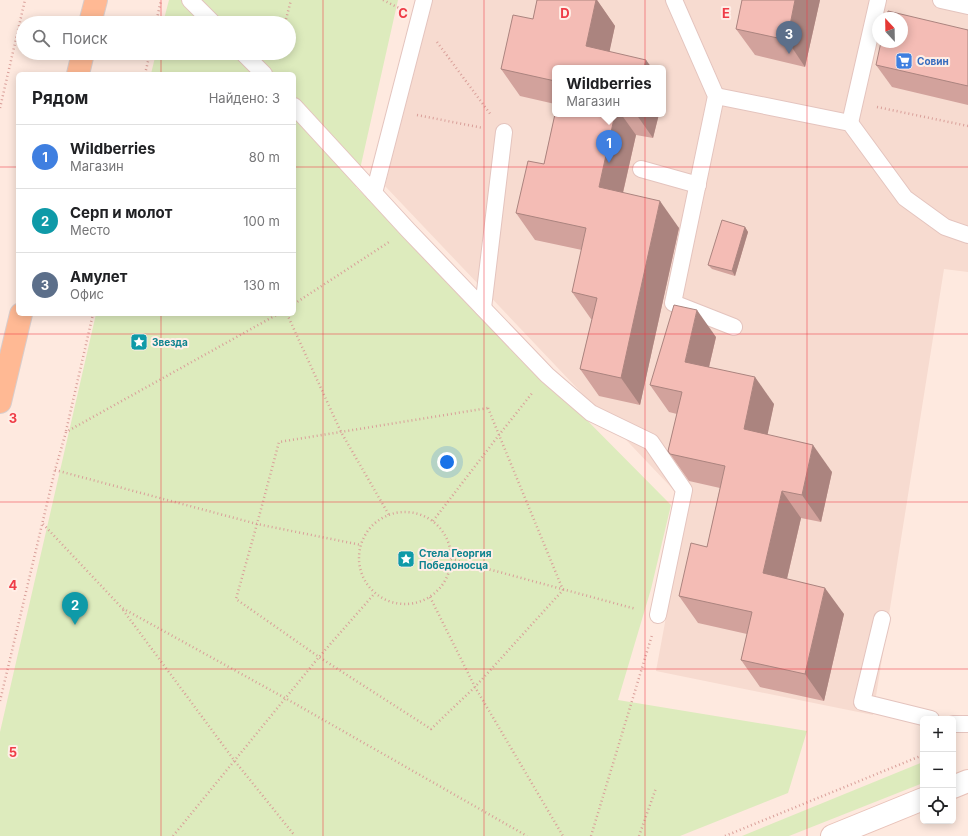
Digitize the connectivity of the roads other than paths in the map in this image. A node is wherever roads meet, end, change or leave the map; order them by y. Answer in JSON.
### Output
{"nodes":[{"id":1,"x":96,"y":0,"type":"edge"},
{"id":2,"x":190,"y":0,"type":"edge"},
{"id":3,"x":424,"y":0,"type":"edge"},
{"id":4,"x":674,"y":0,"type":"edge"},
{"id":5,"x":878,"y":0,"type":"edge"},
{"id":6,"x":941,"y":0,"type":"edge"},
{"id":7,"x":968,"y":6,"type":"edge"},
{"id":8,"x":92,"y":16,"type":"edge"},
{"id":9,"x":206,"y":16,"type":"edge"},
{"id":10,"x":81,"y":60,"type":"edge"},
{"id":11,"x":250,"y":60,"type":"edge"},
{"id":12,"x":78,"y":72,"type":"edge"},
{"id":13,"x":262,"y":72,"type":"edge"},
{"id":14,"x":716,"y":96,"type":"junction"},
{"id":15,"x":296,"y":108,"type":"edge"},
{"id":16,"x":850,"y":123,"type":"junction"},
{"id":17,"x":504,"y":132,"type":"road end"},
{"id":18,"x":641,"y":169,"type":"dead end"},
{"id":19,"x":698,"y":185,"type":"junction"},
{"id":20,"x":374,"y":193,"type":"junction"},
{"id":21,"x":968,"y":235,"type":"edge"},
{"id":22,"x":483,"y":308,"type":"junction"},
{"id":23,"x":21,"y":316,"type":"edge"},
{"id":24,"x":734,"y":327,"type":"dead end"},
{"id":25,"x":0,"y":402,"type":"edge"},
{"id":26,"x":658,"y":615,"type":"road end"},
{"id":27,"x":882,"y":619,"type":"dead end"},
{"id":28,"x":920,"y":716,"type":"edge"},
{"id":29,"x":956,"y":724,"type":"edge"},
{"id":30,"x":968,"y":724,"type":"edge"},
{"id":31,"x":968,"y":781,"type":"edge"},
{"id":32,"x":956,"y":786,"type":"edge"},
{"id":33,"x":920,"y":800,"type":"edge"},
{"id":34,"x":832,"y":836,"type":"edge"}],
"edges":[{"from":1,"to":8,"type":"main road"},
{"from":2,"to":9,"type":"lane"},
{"from":3,"to":20,"type":"lane"},
{"from":4,"to":14,"type":"lane"},
{"from":5,"to":16,"type":"lane"},
{"from":6,"to":7,"type":"lane"},
{"from":10,"to":12,"type":"main road"},
{"from":11,"to":13,"type":"lane"},
{"from":14,"to":16,"type":"lane"},
{"from":14,"to":19,"type":"lane"},
{"from":15,"to":20,"type":"lane"},
{"from":16,"to":21,"type":"lane"},
{"from":17,"to":22,"type":"lane"},
{"from":18,"to":19,"type":"lane"},
{"from":19,"to":24,"type":"lane"},
{"from":20,"to":22,"type":"lane"},
{"from":22,"to":26,"type":"lane"},
{"from":23,"to":25,"type":"main road"},
{"from":27,"to":28,"type":"lane"},
{"from":29,"to":30,"type":"lane"},
{"from":31,"to":32,"type":"main road"},
{"from":33,"to":34,"type":"main road"}]}
